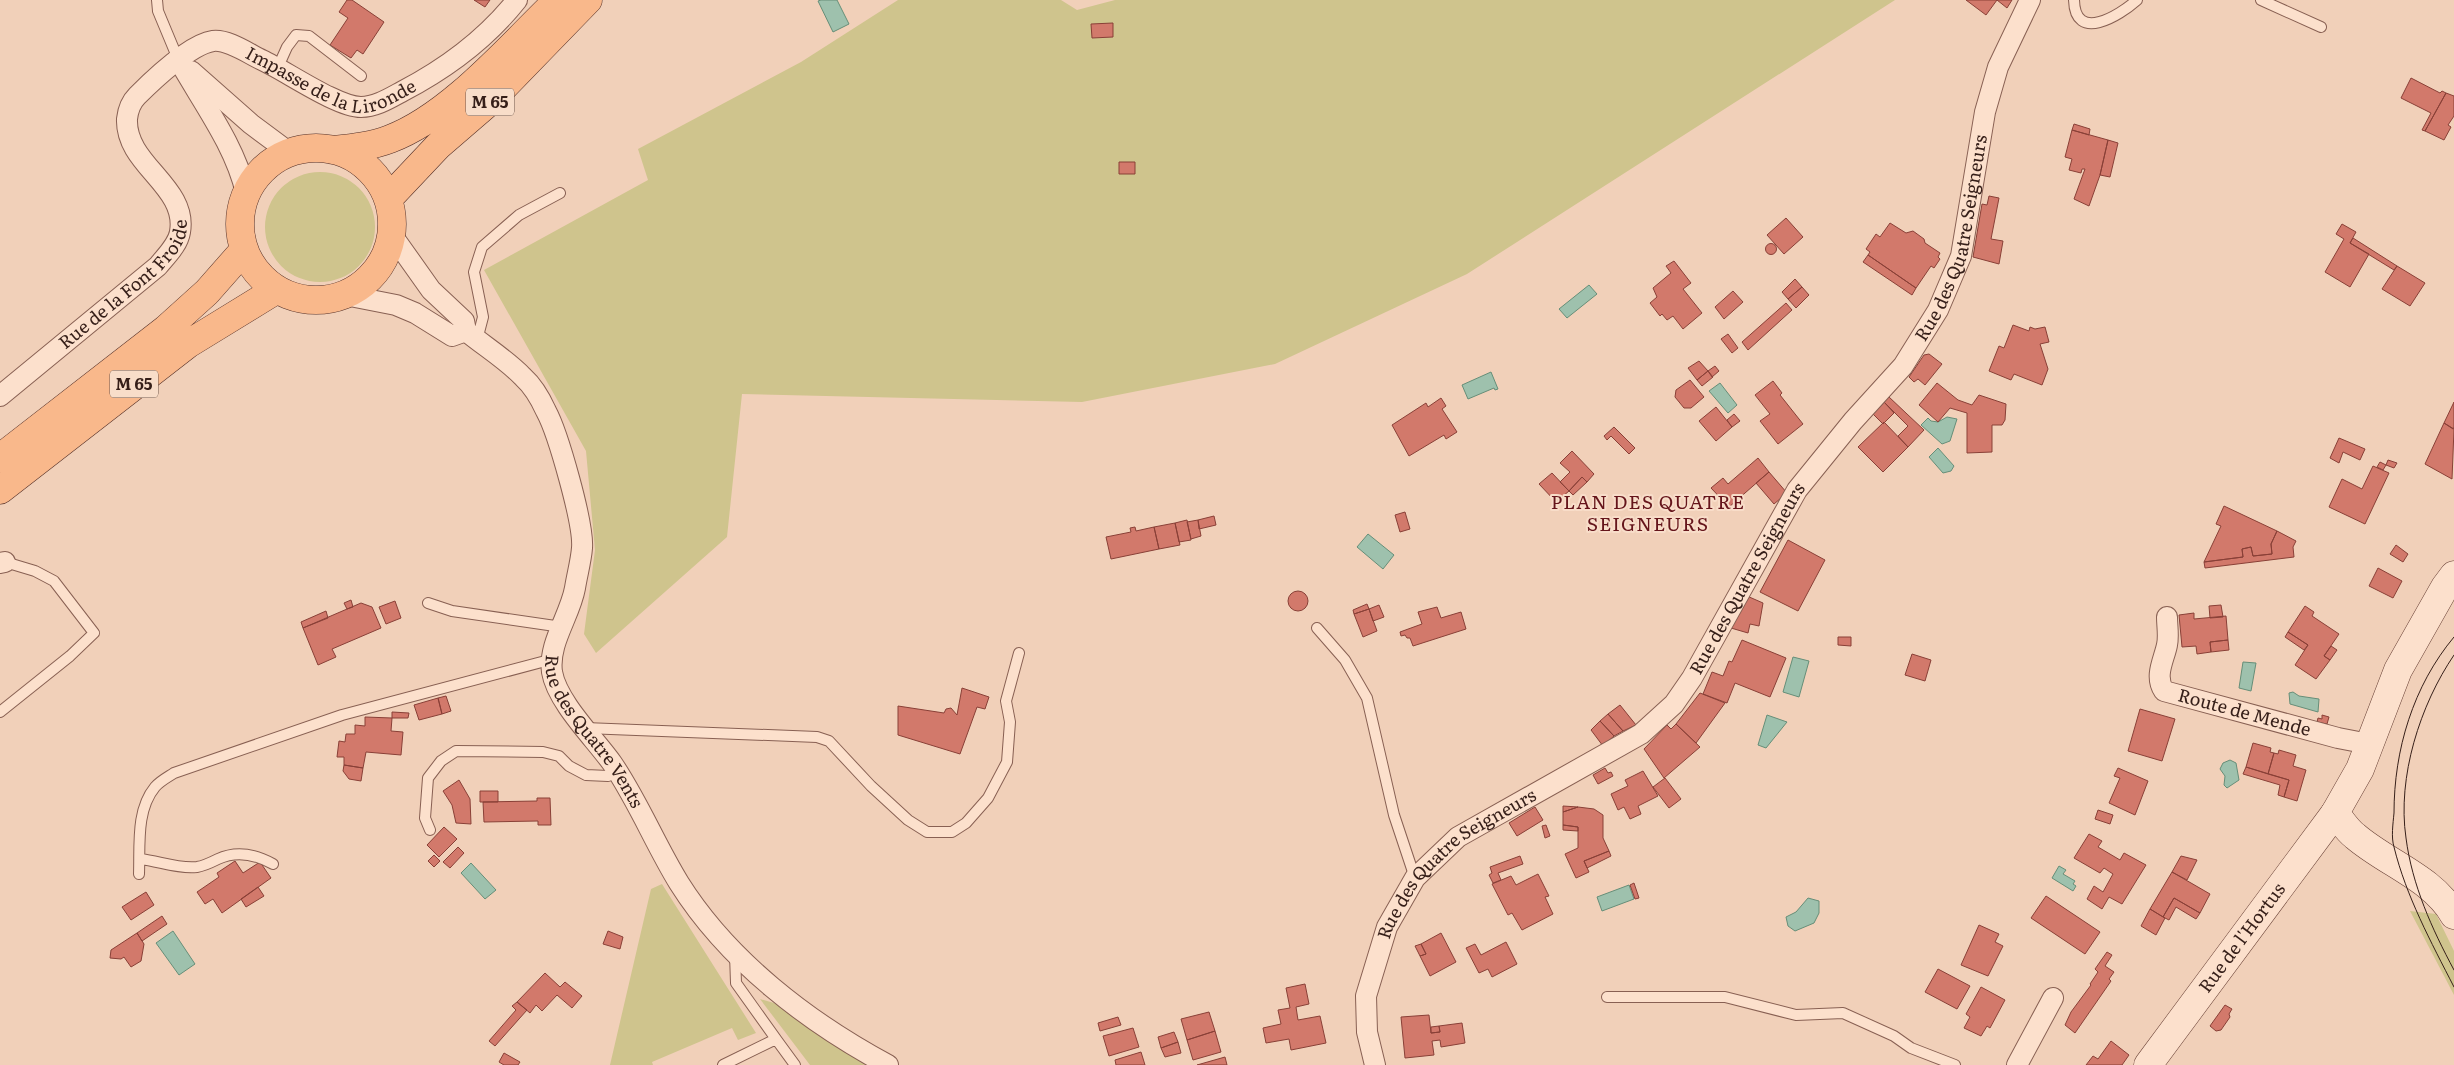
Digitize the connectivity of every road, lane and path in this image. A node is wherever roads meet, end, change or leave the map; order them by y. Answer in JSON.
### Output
{"nodes":[{"id":1,"x":157,"y":0,"type":"edge"},
{"id":2,"x":518,"y":0,"type":"edge"},
{"id":3,"x":558,"y":0,"type":"edge"},
{"id":4,"x":588,"y":0,"type":"edge"},
{"id":5,"x":2030,"y":0,"type":"edge"},
{"id":6,"x":2074,"y":0,"type":"edge"},
{"id":7,"x":2137,"y":0,"type":"edge"},
{"id":8,"x":2261,"y":0,"type":"edge"},
{"id":9,"x":2321,"y":27,"type":"dead end"},
{"id":10,"x":178,"y":60,"type":"junction"},
{"id":11,"x":278,"y":67,"type":"junction"},
{"id":12,"x":361,"y":76,"type":"dead end"},
{"id":13,"x":333,"y":150,"type":"junction"},
{"id":14,"x":290,"y":153,"type":"junction"},
{"id":15,"x":246,"y":193,"type":"junction"},
{"id":16,"x":560,"y":193,"type":"dead end"},
{"id":17,"x":388,"y":199,"type":"junction"},
{"id":18,"x":392,"y":235,"type":"junction"},
{"id":19,"x":244,"y":250,"type":"junction"},
{"id":20,"x":276,"y":290,"type":"junction"},
{"id":21,"x":345,"y":295,"type":"junction"},
{"id":22,"x":471,"y":336,"type":"junction"},
{"id":23,"x":0,"y":396,"type":"edge"},
{"id":24,"x":0,"y":458,"type":"edge"},
{"id":25,"x":0,"y":490,"type":"edge"},
{"id":26,"x":2,"y":562,"type":"edge"},
{"id":27,"x":2454,"y":576,"type":"edge"},
{"id":28,"x":428,"y":603,"type":"dead end"},
{"id":29,"x":2167,"y":617,"type":"dead end"},
{"id":30,"x":562,"y":627,"type":"junction"},
{"id":31,"x":1317,"y":628,"type":"dead end"},
{"id":32,"x":1018,"y":653,"type":"dead end"},
{"id":33,"x":553,"y":659,"type":"junction"},
{"id":34,"x":0,"y":712,"type":"edge"},
{"id":35,"x":584,"y":728,"type":"junction"},
{"id":36,"x":2369,"y":744,"type":"junction"},
{"id":37,"x":618,"y":772,"type":"junction"},
{"id":38,"x":2335,"y":813,"type":"junction"},
{"id":39,"x":430,"y":830,"type":"dead end"},
{"id":40,"x":140,"y":858,"type":"junction"},
{"id":41,"x":273,"y":864,"type":"dead end"},
{"id":42,"x":139,"y":874,"type":"dead end"},
{"id":43,"x":1415,"y":878,"type":"junction"},
{"id":44,"x":2454,"y":915,"type":"edge"},
{"id":45,"x":734,"y":953,"type":"junction"},
{"id":46,"x":1607,"y":997,"type":"dead end"},
{"id":47,"x":2054,"y":998,"type":"dead end"},
{"id":48,"x":776,"y":1039,"type":"junction"},
{"id":49,"x":723,"y":1065,"type":"edge"},
{"id":50,"x":795,"y":1065,"type":"edge"},
{"id":51,"x":888,"y":1065,"type":"edge"},
{"id":52,"x":1375,"y":1065,"type":"edge"},
{"id":53,"x":1955,"y":1065,"type":"edge"},
{"id":54,"x":2017,"y":1065,"type":"edge"},
{"id":55,"x":2148,"y":1065,"type":"edge"}],
"edges":[{"from":1,"to":10,"type":"lane"},
{"from":2,"to":11,"type":"street","name":"Impasse de la Lironde"},
{"from":3,"to":13,"type":"main road","number":"M 65"},
{"from":4,"to":17,"type":"main road","number":"M 65"},
{"from":5,"to":43,"type":"street","name":"Rue des Quatre Seigneurs"},
{"from":6,"to":7,"type":"lane"},
{"from":8,"to":9,"type":"lane"},
{"from":10,"to":11,"type":"street","name":"Impasse de la Lironde"},
{"from":10,"to":14,"type":"street"},
{"from":10,"to":15,"type":"street"},
{"from":10,"to":23,"type":"street","name":"Rue de la Font Froide"},
{"from":11,"to":12,"type":"lane"},
{"from":13,"to":14,"type":"main road"},
{"from":13,"to":17,"type":"main road"},
{"from":14,"to":15,"type":"main road"},
{"from":15,"to":19,"type":"main road"},
{"from":16,"to":22,"type":"lane"},
{"from":17,"to":18,"type":"main road"},
{"from":18,"to":21,"type":"main road"},
{"from":18,"to":22,"type":"street","name":"Rue des Quatre Vents"},
{"from":19,"to":20,"type":"main road"},
{"from":19,"to":24,"type":"main road","number":"M 65"},
{"from":20,"to":21,"type":"main road"},
{"from":20,"to":25,"type":"main road","number":"M 65"},
{"from":21,"to":22,"type":"street"},
{"from":22,"to":30,"type":"street","name":"Rue des Quatre Vents"},
{"from":26,"to":34,"type":"lane"},
{"from":27,"to":36,"type":"main road"},
{"from":28,"to":30,"type":"lane"},
{"from":29,"to":36,"type":"street","name":"Route de Mende"},
{"from":30,"to":33,"type":"street","name":"Rue des Quatre Vents"},
{"from":31,"to":43,"type":"lane"},
{"from":32,"to":35,"type":"lane"},
{"from":33,"to":35,"type":"street","name":"Rue des Quatre Vents"},
{"from":33,"to":40,"type":"lane"},
{"from":35,"to":37,"type":"street","name":"Rue des Quatre Vents"},
{"from":36,"to":38,"type":"main road"},
{"from":37,"to":39,"type":"lane"},
{"from":37,"to":45,"type":"street","name":"Rue des Quatre Vents"},
{"from":38,"to":44,"type":"main road"},
{"from":38,"to":55,"type":"main road","name":"Rue de l'Hortus"},
{"from":40,"to":41,"type":"lane"},
{"from":40,"to":42,"type":"lane"},
{"from":43,"to":52,"type":"street","name":"Rue des Quatre Seigneurs"},
{"from":45,"to":48,"type":"lane"},
{"from":45,"to":51,"type":"street","name":"Rue des Quatre Vents"},
{"from":46,"to":53,"type":"lane"},
{"from":47,"to":54,"type":"street"},
{"from":48,"to":49,"type":"lane"},
{"from":48,"to":50,"type":"lane"}]}
